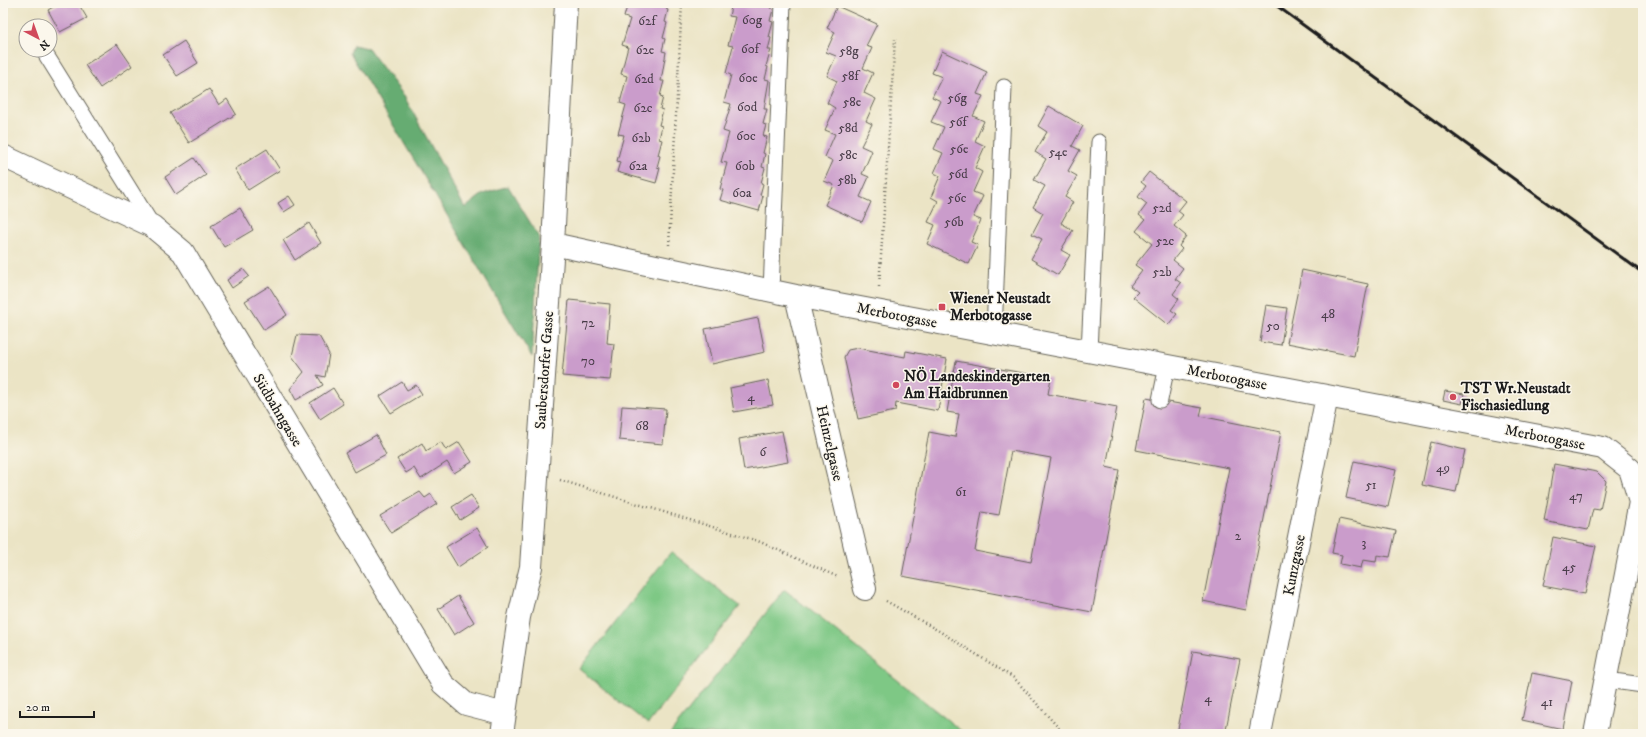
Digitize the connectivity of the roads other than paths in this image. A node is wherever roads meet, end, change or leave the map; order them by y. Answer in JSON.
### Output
{"nodes":[{"id":1,"x":566,"y":3,"type":"edge"},
{"id":2,"x":783,"y":3,"type":"edge"},
{"id":3,"x":48,"y":58,"type":"edge"},
{"id":4,"x":1004,"y":87,"type":"dead end"},
{"id":5,"x":1099,"y":142,"type":"dead end"},
{"id":6,"x":3,"y":156,"type":"edge"},
{"id":7,"x":152,"y":226,"type":"junction"},
{"id":8,"x":553,"y":244,"type":"junction"},
{"id":9,"x":771,"y":291,"type":"junction"},
{"id":10,"x":796,"y":296,"type":"junction"},
{"id":11,"x":994,"y":333,"type":"junction"},
{"id":12,"x":1089,"y":351,"type":"junction"},
{"id":13,"x":1167,"y":366,"type":"junction"},
{"id":14,"x":1327,"y":396,"type":"junction"},
{"id":15,"x":1160,"y":400,"type":"dead end"},
{"id":16,"x":865,"y":589,"type":"road end"},
{"id":17,"x":1606,"y":680,"type":"junction"},
{"id":18,"x":1643,"y":685,"type":"edge"},
{"id":19,"x":504,"y":724,"type":"edge"},
{"id":20,"x":1260,"y":734,"type":"edge"},
{"id":21,"x":1596,"y":734,"type":"edge"}],
"edges":[{"from":1,"to":8,"type":"street","name":"Saubersdorfer Gasse"},
{"from":2,"to":9,"type":"lane"},
{"from":3,"to":7,"type":"lane"},
{"from":4,"to":11,"type":"lane"},
{"from":5,"to":12,"type":"lane"},
{"from":6,"to":7,"type":"street","name":"Südbahngasse"},
{"from":7,"to":19,"type":"street","name":"Südbahngasse"},
{"from":8,"to":9,"type":"street","name":"Merbotogasse"},
{"from":8,"to":19,"type":"street","name":"Saubersdorfer Gasse"},
{"from":9,"to":10,"type":"street","name":"Merbotogasse"},
{"from":10,"to":11,"type":"street","name":"Merbotogasse"},
{"from":10,"to":16,"type":"street","name":"Heinzelgasse"},
{"from":11,"to":12,"type":"street","name":"Merbotogasse"},
{"from":12,"to":13,"type":"street","name":"Merbotogasse"},
{"from":13,"to":14,"type":"street","name":"Merbotogasse"},
{"from":13,"to":15,"type":"lane"},
{"from":14,"to":17,"type":"street","name":"Merbotogasse"},
{"from":14,"to":20,"type":"street","name":"Kunzgasse"},
{"from":17,"to":18,"type":"lane"},
{"from":17,"to":21,"type":"street","name":"Merbotogasse"}]}
